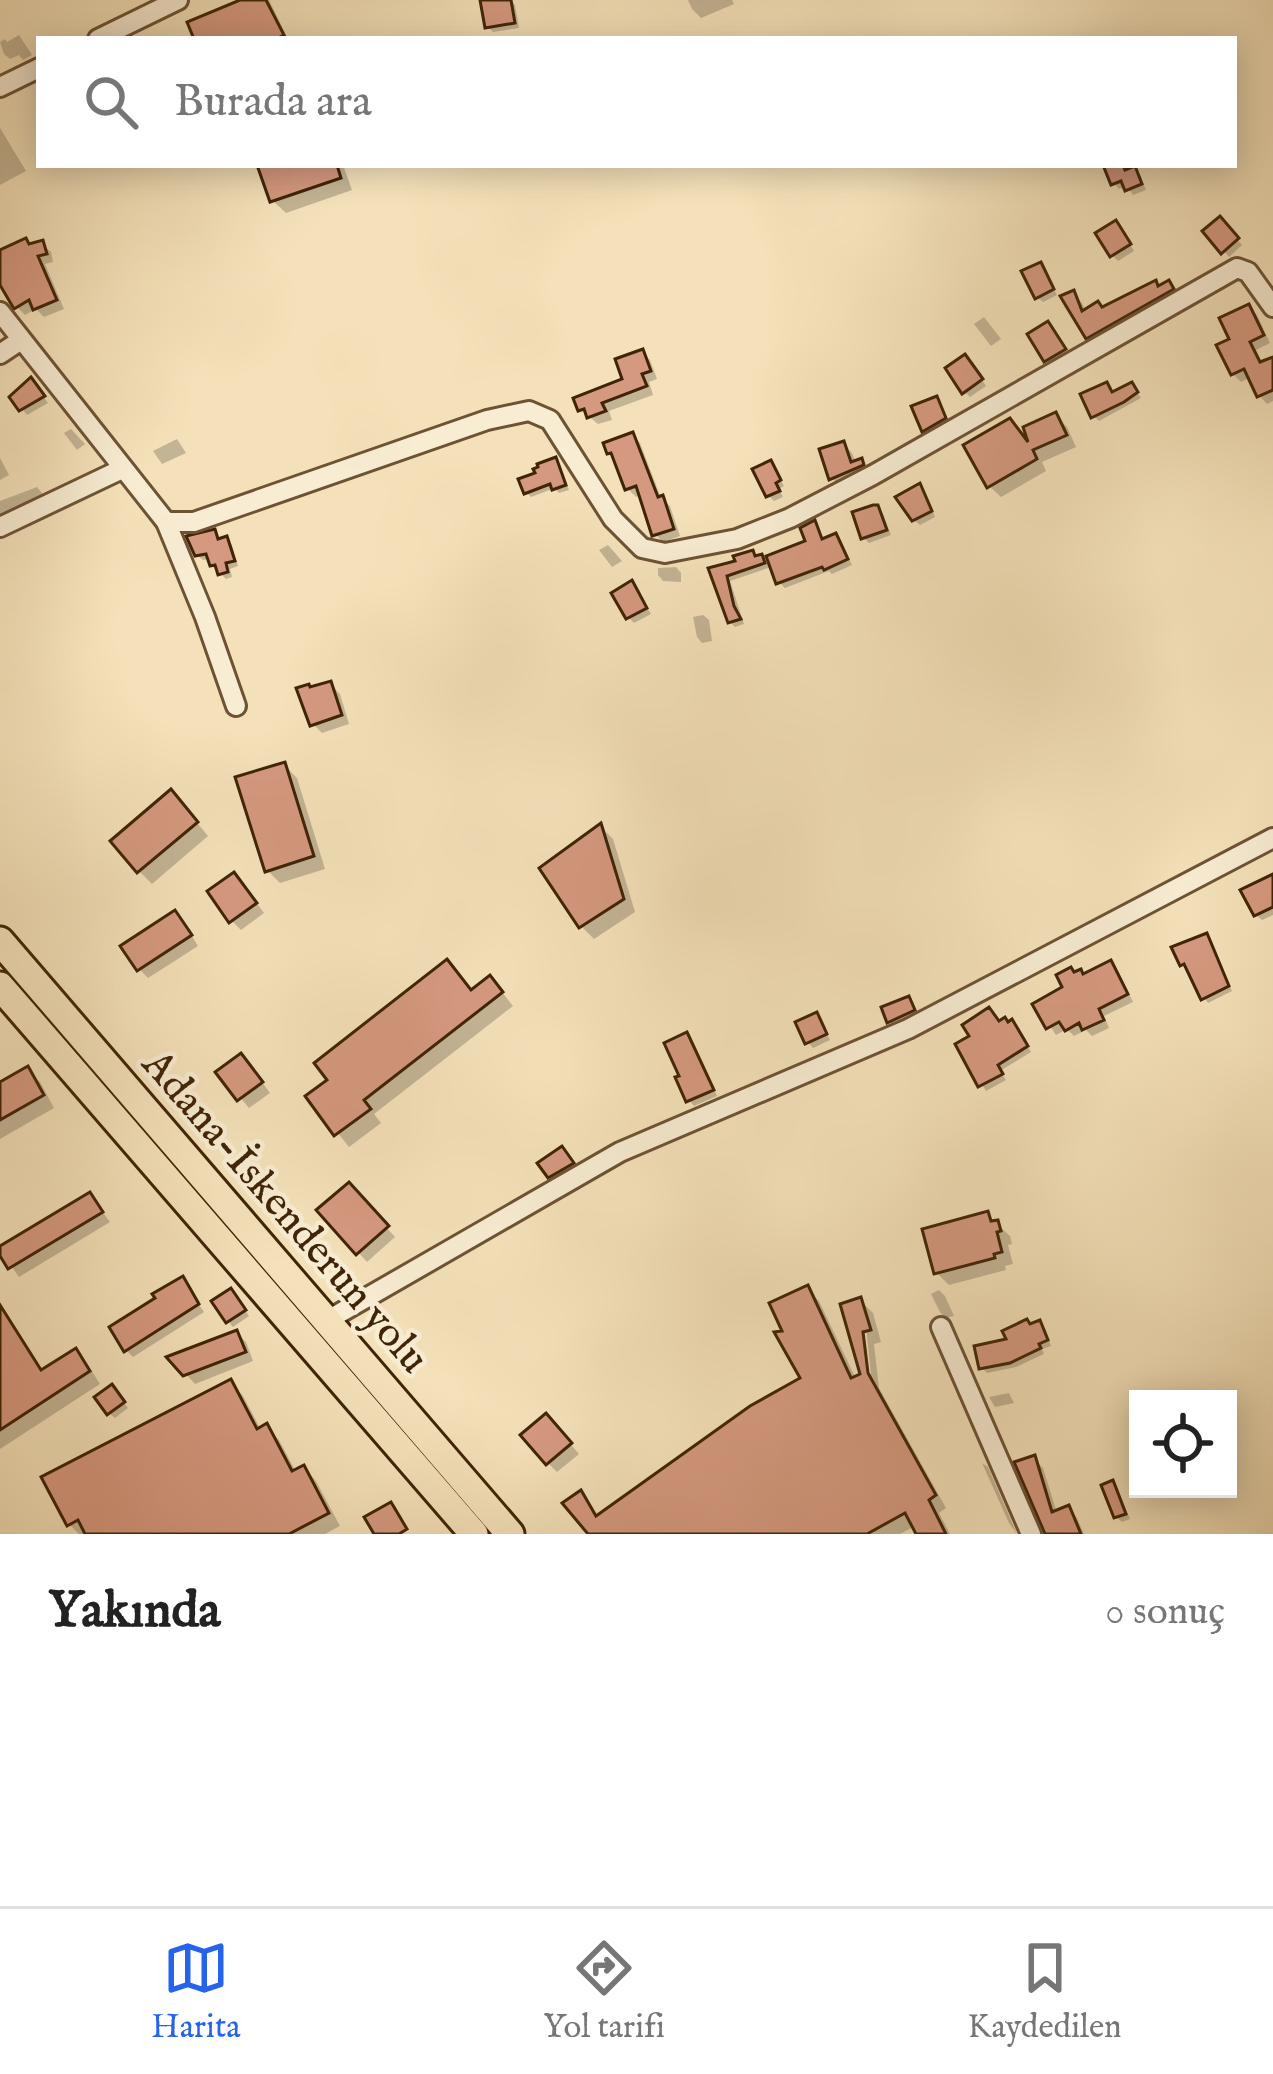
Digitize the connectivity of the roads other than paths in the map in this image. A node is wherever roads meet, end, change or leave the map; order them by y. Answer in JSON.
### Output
{"nodes":[{"id":1,"x":178,"y":0,"type":"edge"},
{"id":2,"x":104,"y":36,"type":"edge"},
{"id":3,"x":36,"y":69,"type":"edge"},
{"id":4,"x":0,"y":87,"type":"edge"},
{"id":5,"x":1273,"y":307,"type":"edge"},
{"id":6,"x":0,"y":312,"type":"edge"},
{"id":7,"x":21,"y":340,"type":"junction"},
{"id":8,"x":0,"y":354,"type":"edge"},
{"id":9,"x":122,"y":469,"type":"junction"},
{"id":10,"x":166,"y":522,"type":"junction"},
{"id":11,"x":0,"y":527,"type":"edge"},
{"id":12,"x":236,"y":706,"type":"dead end"},
{"id":13,"x":1273,"y":838,"type":"edge"},
{"id":14,"x":0,"y":941,"type":"edge"},
{"id":15,"x":0,"y":986,"type":"edge"},
{"id":16,"x":326,"y":1321,"type":"junction"},
{"id":17,"x":941,"y":1327,"type":"dead end"},
{"id":18,"x":474,"y":1534,"type":"edge"},
{"id":19,"x":510,"y":1534,"type":"edge"},
{"id":20,"x":1031,"y":1534,"type":"edge"}],
"edges":[{"from":1,"to":2,"type":"street"},
{"from":3,"to":4,"type":"street"},
{"from":5,"to":10,"type":"street"},
{"from":6,"to":7,"type":"street"},
{"from":7,"to":8,"type":"street"},
{"from":7,"to":9,"type":"street"},
{"from":9,"to":10,"type":"street"},
{"from":9,"to":11,"type":"street"},
{"from":10,"to":12,"type":"street"},
{"from":13,"to":16,"type":"street"},
{"from":14,"to":16,"type":"highway","name":"Adana-İskenderun yolu"},
{"from":15,"to":18,"type":"highway"},
{"from":16,"to":19,"type":"highway","name":"Adana-İskenderun yolu"},
{"from":17,"to":20,"type":"street"}]}
